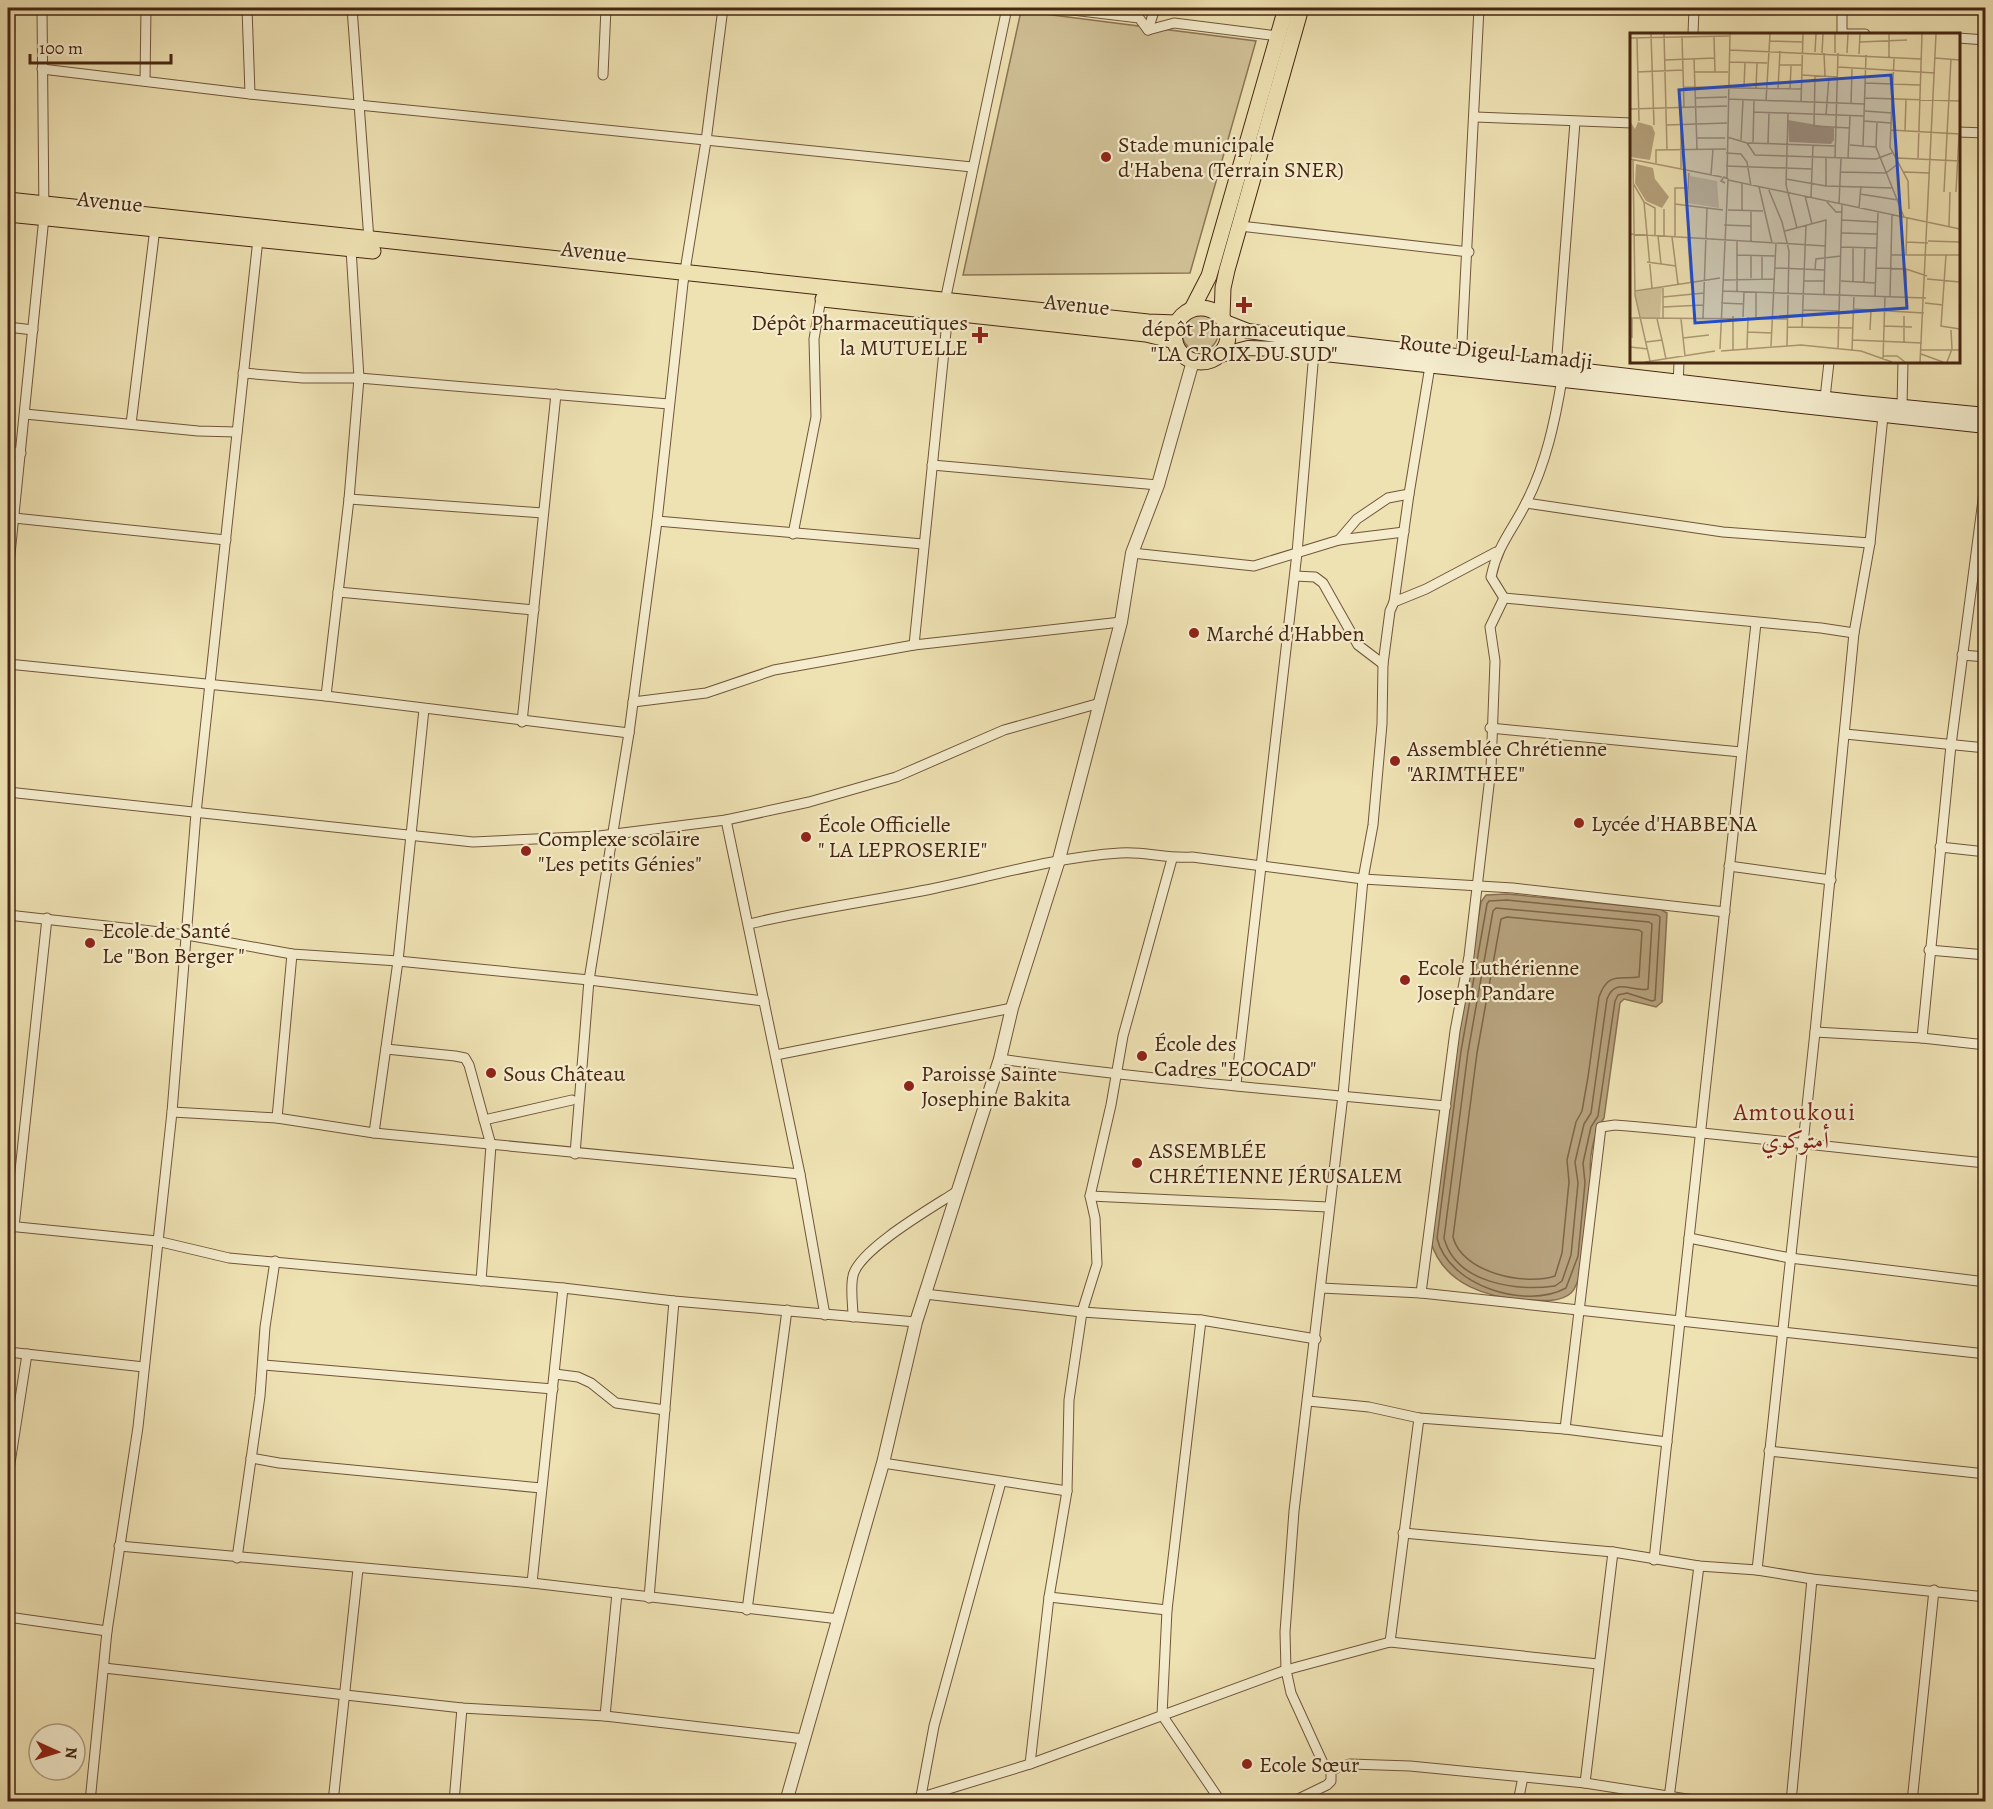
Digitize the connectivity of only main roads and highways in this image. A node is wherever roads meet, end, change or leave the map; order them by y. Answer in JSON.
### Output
{"nodes":[{"id":1,"x":1286,"y":8,"type":"edge"},
{"id":2,"x":1301,"y":8,"type":"edge"},
{"id":3,"x":8,"y":200,"type":"edge"},
{"id":4,"x":44,"y":211,"type":"junction"},
{"id":5,"x":8,"y":214,"type":"edge"},
{"id":6,"x":684,"y":278,"type":"junction"},
{"id":7,"x":946,"y":307,"type":"junction"},
{"id":8,"x":1192,"y":309,"type":"junction"},
{"id":9,"x":1223,"y":320,"type":"junction"},
{"id":10,"x":1177,"y":323,"type":"junction"},
{"id":11,"x":1175,"y":341,"type":"junction"},
{"id":12,"x":1217,"y":356,"type":"junction"},
{"id":13,"x":1461,"y":361,"type":"junction"},
{"id":14,"x":1678,"y":387,"type":"junction"},
{"id":15,"x":1986,"y":415,"type":"edge"},
{"id":16,"x":1986,"y":426,"type":"edge"}],
"edges":[{"from":1,"to":8,"type":"highway"},
{"from":2,"to":9,"type":"highway"},
{"from":3,"to":4,"type":"highway"},
{"from":4,"to":5,"type":"highway","name":"Avenue"},
{"from":4,"to":6,"type":"highway","name":"Avenue"},
{"from":4,"to":6,"type":"highway"},
{"from":6,"to":7,"type":"highway"},
{"from":6,"to":7,"type":"highway","name":"Avenue"},
{"from":7,"to":10,"type":"highway"},
{"from":7,"to":11,"type":"highway","name":"Avenue"},
{"from":8,"to":9,"type":"highway"},
{"from":8,"to":10,"type":"highway"},
{"from":9,"to":12,"type":"highway"},
{"from":9,"to":13,"type":"main road"},
{"from":10,"to":11,"type":"highway"},
{"from":11,"to":12,"type":"highway"},
{"from":12,"to":13,"type":"main road","name":"Route Digeul Lamadji"},
{"from":13,"to":14,"type":"main road","name":"Route Digeul Lamadji"},
{"from":14,"to":15,"type":"main road"},
{"from":14,"to":16,"type":"main road","name":"Route Digeul Lamadji"}]}
